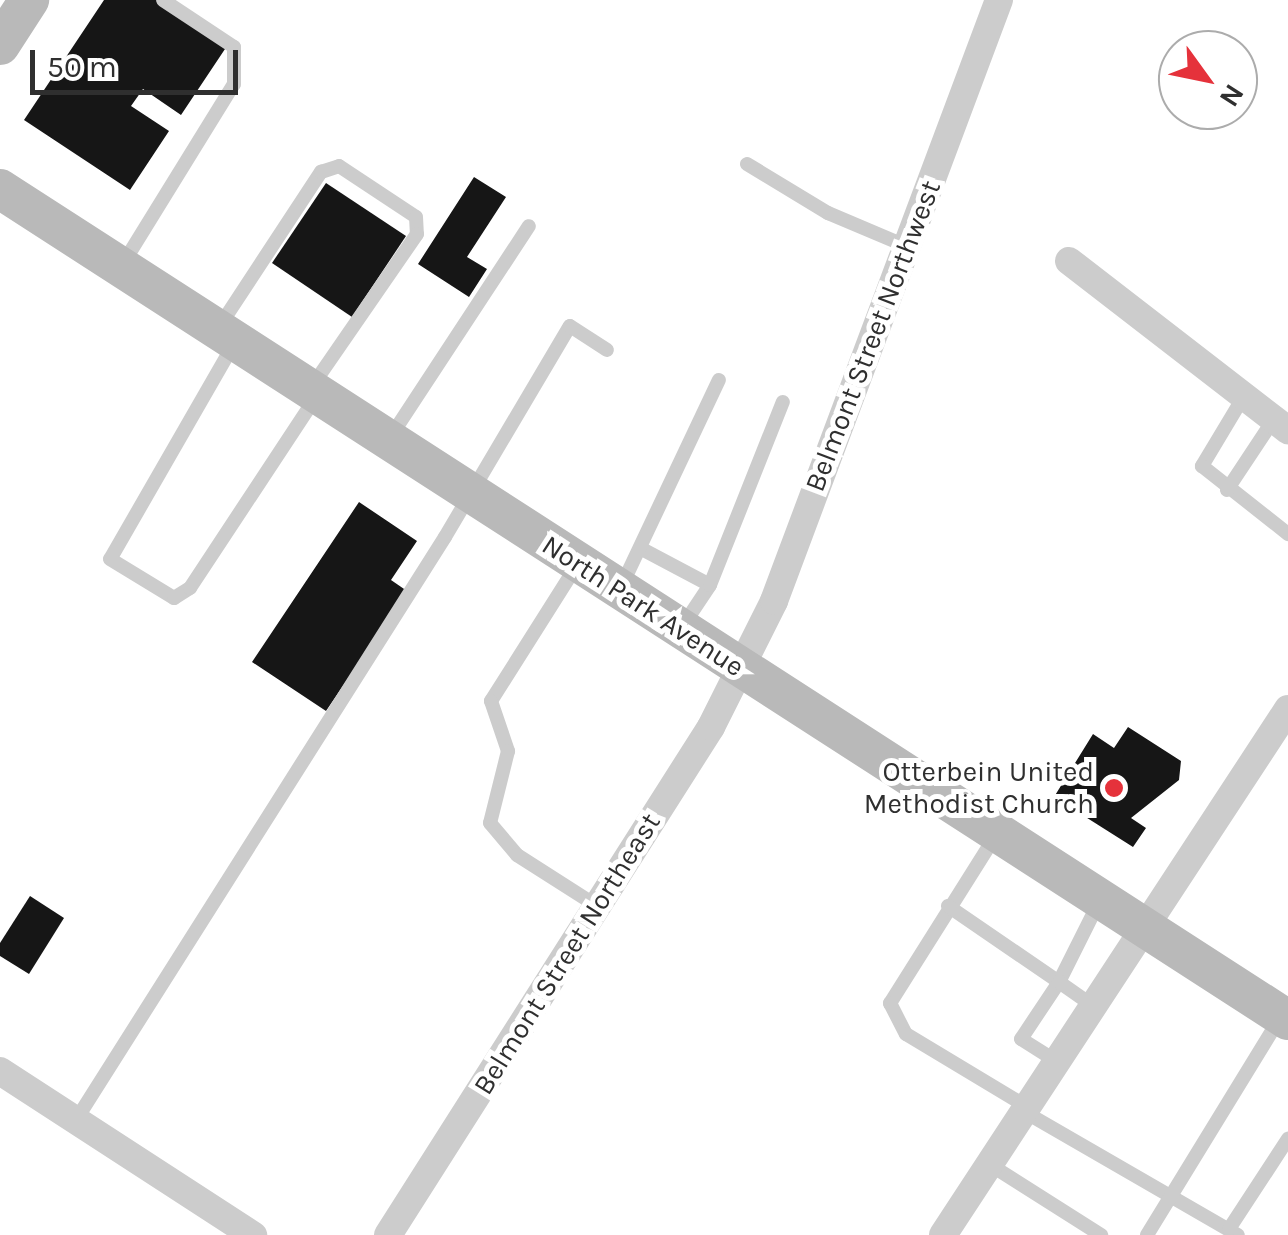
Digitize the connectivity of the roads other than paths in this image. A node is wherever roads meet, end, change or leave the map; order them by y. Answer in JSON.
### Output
{"nodes":[{"id":1,"x":29,"y":0,"type":"edge"},
{"id":2,"x":164,"y":0,"type":"edge"},
{"id":3,"x":998,"y":0,"type":"edge"},
{"id":4,"x":0,"y":45,"type":"edge"},
{"id":5,"x":747,"y":164,"type":"dead end"},
{"id":6,"x":4,"y":199,"type":"edge"},
{"id":7,"x":528,"y":226,"type":"dead end"},
{"id":8,"x":906,"y":246,"type":"junction"},
{"id":9,"x":1069,"y":262,"type":"dead end"},
{"id":10,"x":121,"y":267,"type":"junction"},
{"id":11,"x":227,"y":336,"type":"junction"},
{"id":12,"x":606,"y":350,"type":"dead end"},
{"id":13,"x":719,"y":380,"type":"dead end"},
{"id":14,"x":313,"y":392,"type":"junction"},
{"id":15,"x":1244,"y":396,"type":"junction"},
{"id":16,"x":783,"y":402,"type":"dead end"},
{"id":17,"x":1281,"y":424,"type":"edge"},
{"id":18,"x":388,"y":440,"type":"junction"},
{"id":19,"x":1227,"y":490,"type":"junction"},
{"id":20,"x":469,"y":494,"type":"junction"},
{"id":21,"x":1288,"y":534,"type":"edge"},
{"id":22,"x":640,"y":548,"type":"junction"},
{"id":23,"x":577,"y":564,"type":"junction"},
{"id":24,"x":710,"y":585,"type":"junction"},
{"id":25,"x":619,"y":590,"type":"junction"},
{"id":26,"x":679,"y":631,"type":"junction"},
{"id":27,"x":740,"y":669,"type":"junction"},
{"id":28,"x":1288,"y":709,"type":"edge"},
{"id":29,"x":997,"y":834,"type":"junction"},
{"id":30,"x":1100,"y":900,"type":"junction"},
{"id":31,"x":597,"y":906,"type":"junction"},
{"id":32,"x":948,"y":906,"type":"junction"},
{"id":33,"x":1142,"y":927,"type":"junction"},
{"id":34,"x":1059,"y":982,"type":"junction"},
{"id":35,"x":1092,"y":1004,"type":"junction"},
{"id":36,"x":1285,"y":1018,"type":"edge"},
{"id":37,"x":1056,"y":1061,"type":"junction"},
{"id":38,"x":0,"y":1071,"type":"edge"},
{"id":39,"x":1025,"y":1108,"type":"junction"},
{"id":40,"x":76,"y":1120,"type":"junction"},
{"id":41,"x":1288,"y":1139,"type":"edge"},
{"id":42,"x":988,"y":1164,"type":"junction"},
{"id":43,"x":1168,"y":1196,"type":"junction"},
{"id":44,"x":1234,"y":1232,"type":"edge"},
{"id":45,"x":253,"y":1235,"type":"edge"},
{"id":46,"x":388,"y":1235,"type":"edge"},
{"id":47,"x":943,"y":1235,"type":"edge"},
{"id":48,"x":1100,"y":1235,"type":"edge"},
{"id":49,"x":1147,"y":1235,"type":"edge"}],
"edges":[{"from":1,"to":4,"type":"street"},
{"from":2,"to":10,"type":"lane"},
{"from":3,"to":8,"type":"street","name":"Belmont Street Northwest"},
{"from":5,"to":8,"type":"lane"},
{"from":6,"to":10,"type":"street","name":"North Park Avenue"},
{"from":7,"to":18,"type":"lane"},
{"from":8,"to":27,"type":"street","name":"Belmont Street Northwest"},
{"from":9,"to":15,"type":"street"},
{"from":10,"to":11,"type":"street","name":"North Park Avenue"},
{"from":11,"to":14,"type":"street","name":"North Park Avenue"},
{"from":11,"to":14,"type":"lane"},
{"from":11,"to":14,"type":"lane"},
{"from":12,"to":20,"type":"lane"},
{"from":13,"to":22,"type":"lane"},
{"from":14,"to":18,"type":"street","name":"North Park Avenue"},
{"from":15,"to":17,"type":"street"},
{"from":15,"to":19,"type":"lane"},
{"from":16,"to":24,"type":"lane"},
{"from":17,"to":19,"type":"lane"},
{"from":18,"to":20,"type":"street","name":"North Park Avenue"},
{"from":19,"to":21,"type":"lane"},
{"from":20,"to":23,"type":"street","name":"North Park Avenue"},
{"from":20,"to":40,"type":"lane"},
{"from":22,"to":24,"type":"lane"},
{"from":22,"to":25,"type":"lane"},
{"from":23,"to":25,"type":"street","name":"North Park Avenue"},
{"from":23,"to":31,"type":"lane"},
{"from":24,"to":26,"type":"lane"},
{"from":25,"to":26,"type":"street","name":"North Park Avenue"},
{"from":26,"to":27,"type":"street","name":"North Park Avenue"},
{"from":27,"to":29,"type":"street","name":"North Park Avenue"},
{"from":27,"to":31,"type":"street","name":"Belmont Street Northeast"},
{"from":28,"to":33,"type":"street"},
{"from":29,"to":30,"type":"street","name":"North Park Avenue"},
{"from":29,"to":32,"type":"lane"},
{"from":30,"to":33,"type":"street","name":"North Park Avenue"},
{"from":30,"to":34,"type":"lane"},
{"from":31,"to":46,"type":"street","name":"Belmont Street Northeast"},
{"from":32,"to":34,"type":"lane"},
{"from":32,"to":39,"type":"lane"},
{"from":33,"to":35,"type":"street"},
{"from":33,"to":36,"type":"street","name":"North Park Avenue"},
{"from":34,"to":35,"type":"lane"},
{"from":34,"to":37,"type":"lane"},
{"from":35,"to":37,"type":"street"},
{"from":36,"to":43,"type":"lane"},
{"from":37,"to":39,"type":"street"},
{"from":38,"to":40,"type":"street"},
{"from":39,"to":42,"type":"street"},
{"from":39,"to":43,"type":"lane"},
{"from":40,"to":45,"type":"street"},
{"from":41,"to":44,"type":"lane"},
{"from":42,"to":47,"type":"street"},
{"from":42,"to":48,"type":"lane"},
{"from":43,"to":44,"type":"lane"},
{"from":43,"to":49,"type":"lane"}]}
